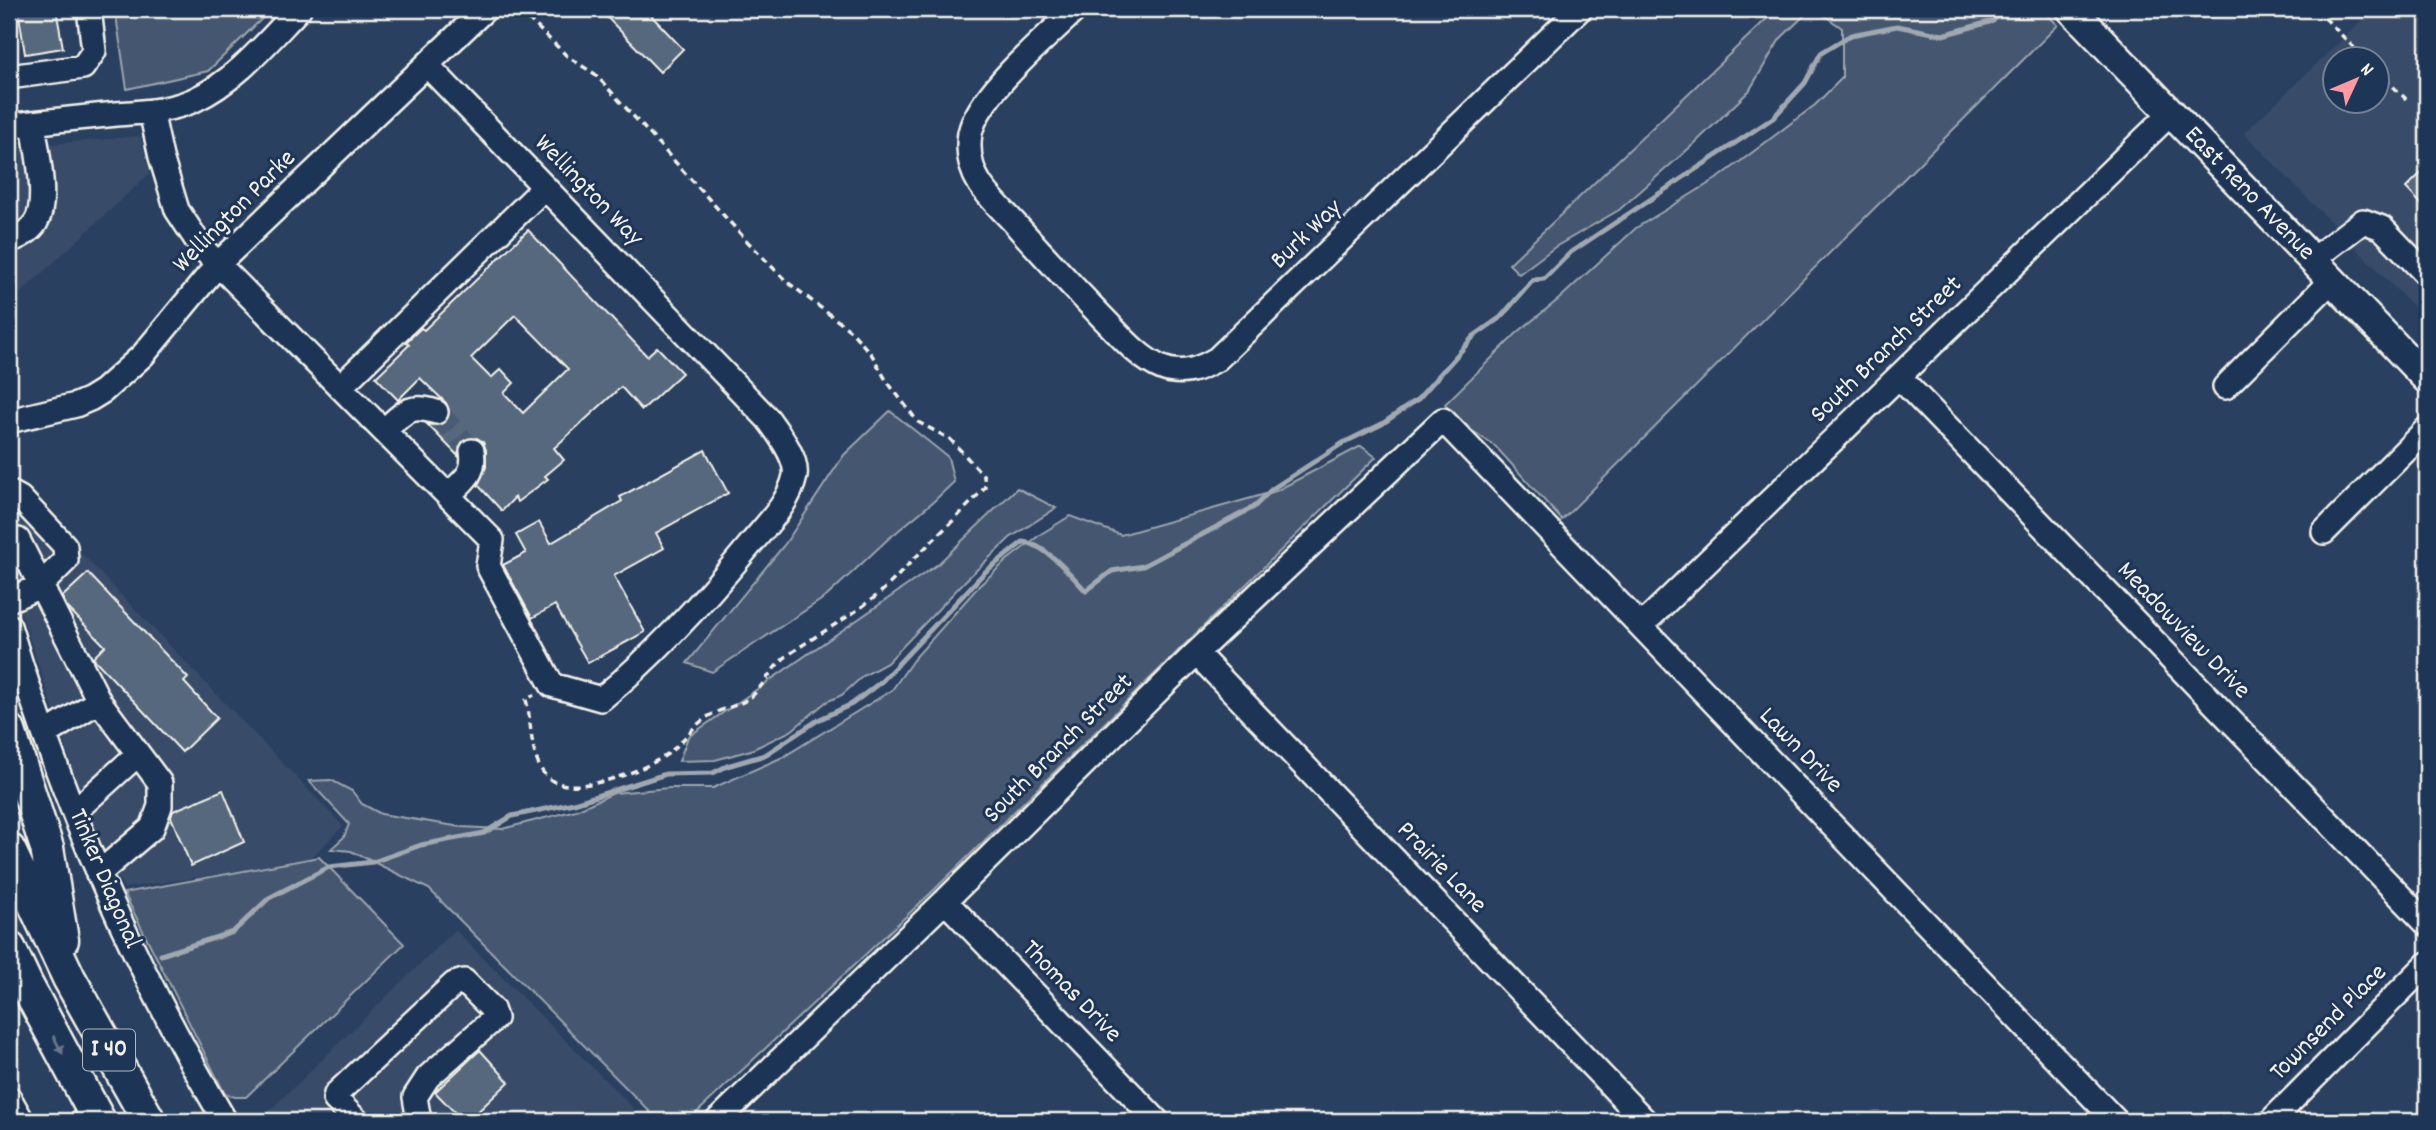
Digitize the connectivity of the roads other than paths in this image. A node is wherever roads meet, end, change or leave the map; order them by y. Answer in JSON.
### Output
{"nodes":[{"id":1,"x":89,"y":9,"type":"edge"},
{"id":2,"x":299,"y":9,"type":"edge"},
{"id":3,"x":485,"y":9,"type":"edge"},
{"id":4,"x":1076,"y":9,"type":"edge"},
{"id":5,"x":1580,"y":9,"type":"edge"},
{"id":6,"x":2071,"y":9,"type":"edge"},
{"id":7,"x":427,"y":65,"type":"junction"},
{"id":8,"x":9,"y":77,"type":"edge"},
{"id":9,"x":151,"y":111,"type":"junction"},
{"id":10,"x":2171,"y":113,"type":"junction"},
{"id":11,"x":33,"y":122,"type":"junction"},
{"id":12,"x":9,"y":125,"type":"edge"},
{"id":13,"x":545,"y":187,"type":"junction"},
{"id":14,"x":9,"y":241,"type":"edge"},
{"id":15,"x":2312,"y":260,"type":"junction"},
{"id":16,"x":219,"y":263,"type":"junction"},
{"id":17,"x":2427,"y":275,"type":"edge"},
{"id":18,"x":2332,"y":280,"type":"junction"},
{"id":19,"x":1899,"y":377,"type":"junction"},
{"id":20,"x":2427,"y":379,"type":"edge"},
{"id":21,"x":340,"y":387,"type":"junction"},
{"id":22,"x":2225,"y":387,"type":"dead end"},
{"id":23,"x":436,"y":412,"type":"dead end"},
{"id":24,"x":1443,"y":420,"type":"joint"},
{"id":25,"x":9,"y":421,"type":"edge"},
{"id":26,"x":2427,"y":429,"type":"edge"},
{"id":27,"x":385,"y":430,"type":"junction"},
{"id":28,"x":471,"y":451,"type":"dead end"},
{"id":29,"x":9,"y":492,"type":"edge"},
{"id":30,"x":449,"y":495,"type":"junction"},
{"id":31,"x":2324,"y":532,"type":"dead end"},
{"id":32,"x":9,"y":541,"type":"edge"},
{"id":33,"x":40,"y":586,"type":"junction"},
{"id":34,"x":9,"y":600,"type":"edge"},
{"id":35,"x":1642,"y":625,"type":"junction"},
{"id":36,"x":9,"y":626,"type":"edge"},
{"id":37,"x":1196,"y":653,"type":"junction"},
{"id":38,"x":99,"y":701,"type":"junction"},
{"id":39,"x":9,"y":732,"type":"edge"},
{"id":40,"x":46,"y":734,"type":"junction"},
{"id":41,"x":138,"y":754,"type":"junction"},
{"id":42,"x":74,"y":813,"type":"junction"},
{"id":43,"x":9,"y":850,"type":"edge"},
{"id":44,"x":98,"y":874,"type":"junction"},
{"id":45,"x":945,"y":901,"type":"junction"},
{"id":46,"x":2427,"y":924,"type":"edge"},
{"id":47,"x":9,"y":948,"type":"edge"},
{"id":48,"x":9,"y":956,"type":"edge"},
{"id":49,"x":2427,"y":964,"type":"edge"},
{"id":50,"x":69,"y":978,"type":"junction"},
{"id":51,"x":26,"y":985,"type":"junction"},
{"id":52,"x":9,"y":1098,"type":"edge"},
{"id":53,"x":22,"y":1121,"type":"edge"},
{"id":54,"x":99,"y":1121,"type":"edge"},
{"id":55,"x":149,"y":1121,"type":"edge"},
{"id":56,"x":225,"y":1121,"type":"edge"},
{"id":57,"x":357,"y":1121,"type":"edge"},
{"id":58,"x":419,"y":1121,"type":"edge"},
{"id":59,"x":717,"y":1121,"type":"edge"},
{"id":60,"x":1157,"y":1121,"type":"edge"},
{"id":61,"x":1645,"y":1121,"type":"edge"},
{"id":62,"x":2116,"y":1121,"type":"edge"},
{"id":63,"x":2271,"y":1121,"type":"edge"}],
"edges":[{"from":1,"to":8,"type":"street"},
{"from":2,"to":9,"type":"street"},
{"from":3,"to":7,"type":"street","name":"Wellington Parke"},
{"from":4,"to":5,"type":"street","name":"Burk Way"},
{"from":6,"to":10,"type":"main road","name":"East Reno Avenue"},
{"from":7,"to":13,"type":"street","name":"Wellington Way"},
{"from":7,"to":16,"type":"street","name":"Wellington Parke"},
{"from":9,"to":11,"type":"street"},
{"from":9,"to":16,"type":"street"},
{"from":10,"to":15,"type":"main road","name":"East Reno Avenue"},
{"from":10,"to":19,"type":"street","name":"South Branch Street"},
{"from":11,"to":12,"type":"street"},
{"from":11,"to":14,"type":"street"},
{"from":13,"to":21,"type":"street"},
{"from":13,"to":30,"type":"street","name":"Wellington Way"},
{"from":15,"to":17,"type":"street"},
{"from":15,"to":18,"type":"main road","name":"East Reno Avenue"},
{"from":16,"to":21,"type":"street"},
{"from":16,"to":25,"type":"street","name":"Wellington Parke"},
{"from":18,"to":20,"type":"main road","name":"East Reno Avenue"},
{"from":18,"to":22,"type":"street"},
{"from":19,"to":35,"type":"street","name":"South Branch Street"},
{"from":19,"to":46,"type":"street","name":"Meadowview Drive"},
{"from":21,"to":27,"type":"street"},
{"from":23,"to":27,"type":"street"},
{"from":24,"to":35,"type":"street","name":"Lawn Drive"},
{"from":24,"to":37,"type":"street","name":"South Branch Street"},
{"from":26,"to":31,"type":"street"},
{"from":27,"to":30,"type":"street"},
{"from":28,"to":30,"type":"street"},
{"from":29,"to":33,"type":"street"},
{"from":32,"to":33,"type":"street"},
{"from":33,"to":34,"type":"street"},
{"from":33,"to":38,"type":"street"},
{"from":35,"to":62,"type":"street","name":"Lawn Drive"},
{"from":36,"to":40,"type":"street","name":"Tinker Diagonal"},
{"from":37,"to":45,"type":"street","name":"South Branch Street"},
{"from":37,"to":61,"type":"street","name":"Prairie Lane"},
{"from":38,"to":40,"type":"street"},
{"from":38,"to":41,"type":"street"},
{"from":39,"to":50,"type":"highway"},
{"from":40,"to":42,"type":"street","name":"Tinker Diagonal"},
{"from":41,"to":42,"type":"street"},
{"from":41,"to":44,"type":"street"},
{"from":42,"to":44,"type":"street","name":"Tinker Diagonal"},
{"from":43,"to":50,"type":"highway","number":"I 40"},
{"from":44,"to":56,"type":"street","name":"Tinker Diagonal"},
{"from":45,"to":59,"type":"street","name":"South Branch Street"},
{"from":45,"to":60,"type":"street","name":"Thomas Drive"},
{"from":47,"to":51,"type":"highway","number":"I 40"},
{"from":48,"to":51,"type":"highway"},
{"from":49,"to":63,"type":"street","name":"Townsend Place"},
{"from":50,"to":55,"type":"highway","number":"I 40"},
{"from":51,"to":54,"type":"highway","number":"I 40","one_way":true},
{"from":52,"to":53,"type":"street"},
{"from":57,"to":58,"type":"street"}]}
